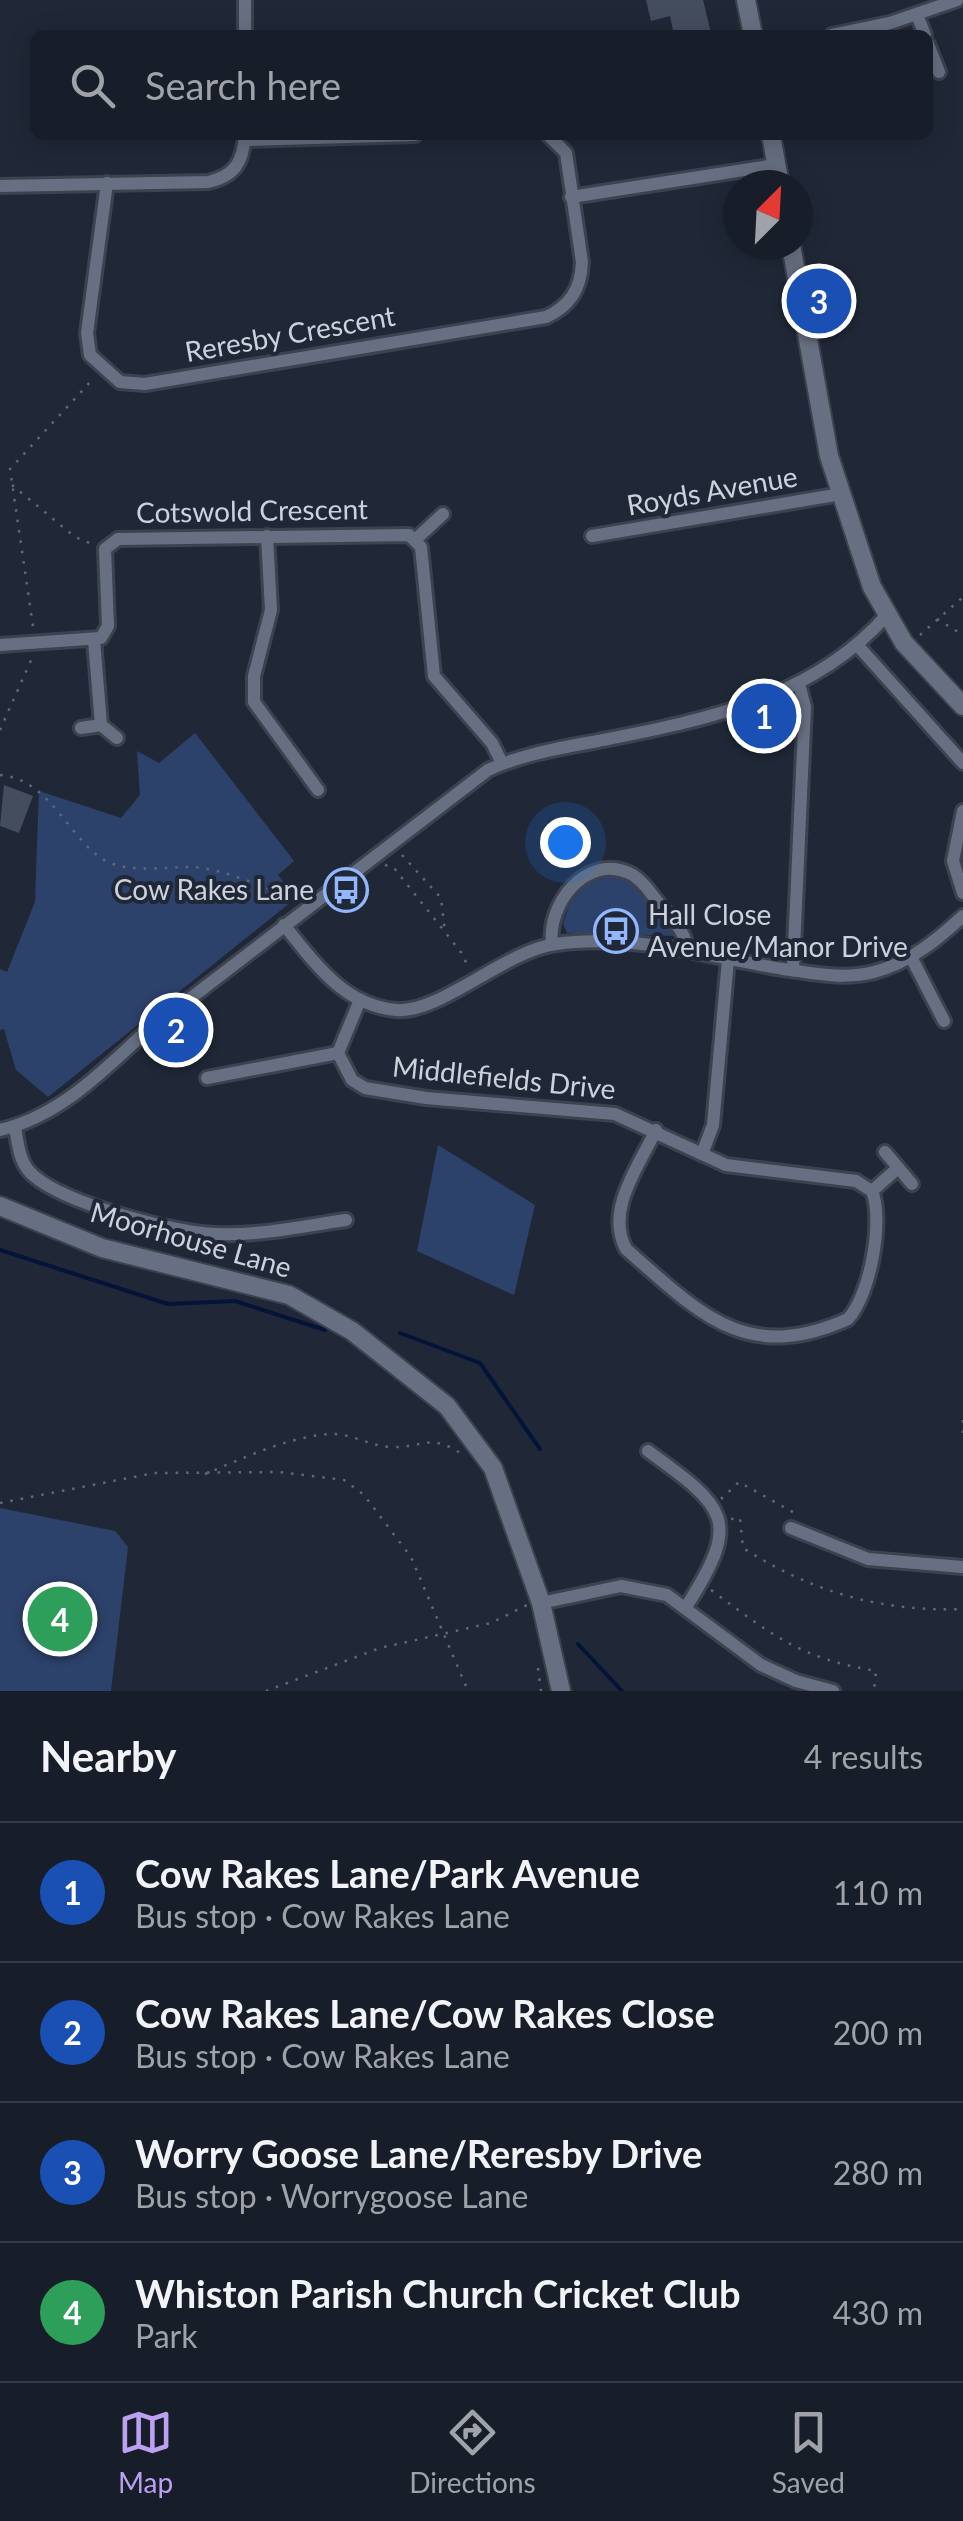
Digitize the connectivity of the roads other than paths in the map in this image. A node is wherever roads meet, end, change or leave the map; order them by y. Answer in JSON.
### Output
{"nodes":[{"id":1,"x":245,"y":0,"type":"edge"},
{"id":2,"x":746,"y":0,"type":"edge"},
{"id":3,"x":957,"y":0,"type":"edge"},
{"id":4,"x":917,"y":15,"type":"junction"},
{"id":5,"x":245,"y":30,"type":"edge"},
{"id":6,"x":752,"y":30,"type":"edge"},
{"id":7,"x":853,"y":30,"type":"edge"},
{"id":8,"x":922,"y":30,"type":"edge"},
{"id":9,"x":933,"y":57,"type":"edge"},
{"id":10,"x":939,"y":72,"type":"dead end"},
{"id":11,"x":245,"y":140,"type":"edge"},
{"id":12,"x":553,"y":140,"type":"edge"},
{"id":13,"x":772,"y":140,"type":"edge"},
{"id":14,"x":776,"y":165,"type":"junction"},
{"id":15,"x":777,"y":170,"type":"edge"},
{"id":16,"x":106,"y":182,"type":"junction"},
{"id":17,"x":0,"y":186,"type":"edge"},
{"id":18,"x":571,"y":198,"type":"junction"},
{"id":19,"x":794,"y":260,"type":"edge"},
{"id":20,"x":841,"y":494,"type":"junction"},
{"id":21,"x":443,"y":514,"type":"dead end"},
{"id":22,"x":267,"y":536,"type":"junction"},
{"id":23,"x":592,"y":536,"type":"dead end"},
{"id":24,"x":416,"y":538,"type":"junction"},
{"id":25,"x":886,"y":616,"type":"junction"},
{"id":26,"x":94,"y":640,"type":"junction"},
{"id":27,"x":0,"y":645,"type":"edge"},
{"id":28,"x":859,"y":647,"type":"junction"},
{"id":29,"x":799,"y":684,"type":"junction"},
{"id":30,"x":963,"y":706,"type":"edge"},
{"id":31,"x":102,"y":725,"type":"junction"},
{"id":32,"x":81,"y":728,"type":"dead end"},
{"id":33,"x":117,"y":738,"type":"dead end"},
{"id":34,"x":963,"y":763,"type":"edge"},
{"id":35,"x":502,"y":764,"type":"junction"},
{"id":36,"x":318,"y":790,"type":"dead end"},
{"id":37,"x":963,"y":810,"type":"edge"},
{"id":38,"x":963,"y":893,"type":"edge"},
{"id":39,"x":963,"y":916,"type":"edge"},
{"id":40,"x":284,"y":926,"type":"junction"},
{"id":41,"x":552,"y":944,"type":"junction"},
{"id":42,"x":687,"y":952,"type":"junction"},
{"id":43,"x":911,"y":957,"type":"junction"},
{"id":44,"x":728,"y":960,"type":"junction"},
{"id":45,"x":793,"y":970,"type":"junction"},
{"id":46,"x":360,"y":1000,"type":"junction"},
{"id":47,"x":944,"y":1021,"type":"dead end"},
{"id":48,"x":338,"y":1053,"type":"junction"},
{"id":49,"x":207,"y":1078,"type":"dead end"},
{"id":50,"x":15,"y":1127,"type":"junction"},
{"id":51,"x":0,"y":1130,"type":"edge"},
{"id":52,"x":656,"y":1130,"type":"junction"},
{"id":53,"x":885,"y":1152,"type":"dead end"},
{"id":54,"x":702,"y":1154,"type":"junction"},
{"id":55,"x":898,"y":1168,"type":"junction"},
{"id":56,"x":912,"y":1184,"type":"dead end"},
{"id":57,"x":872,"y":1191,"type":"junction"},
{"id":58,"x":0,"y":1206,"type":"edge"},
{"id":59,"x":346,"y":1220,"type":"dead end"},
{"id":60,"x":648,"y":1451,"type":"dead end"},
{"id":61,"x":793,"y":1529,"type":"road end"},
{"id":62,"x":963,"y":1566,"type":"edge"},
{"id":63,"x":539,"y":1598,"type":"junction"},
{"id":64,"x":686,"y":1607,"type":"junction"},
{"id":65,"x":561,"y":1691,"type":"edge"},
{"id":66,"x":833,"y":1691,"type":"edge"}],
"edges":[{"from":1,"to":5,"type":"street"},
{"from":2,"to":6,"type":"street"},
{"from":3,"to":4,"type":"street"},
{"from":4,"to":7,"type":"street"},
{"from":4,"to":8,"type":"street"},
{"from":9,"to":10,"type":"street"},
{"from":11,"to":16,"type":"street"},
{"from":12,"to":18,"type":"street"},
{"from":13,"to":14,"type":"street"},
{"from":14,"to":15,"type":"street"},
{"from":14,"to":18,"type":"street"},
{"from":16,"to":17,"type":"street"},
{"from":16,"to":18,"type":"street","name":"Reresby Crescent"},
{"from":19,"to":20,"type":"street"},
{"from":20,"to":23,"type":"street","name":"Royds Avenue"},
{"from":20,"to":25,"type":"street"},
{"from":21,"to":24,"type":"street"},
{"from":22,"to":24,"type":"street","name":"Cotswold Crescent"},
{"from":22,"to":26,"type":"street","name":"Cotswold Crescent"},
{"from":22,"to":36,"type":"street"},
{"from":24,"to":35,"type":"street"},
{"from":25,"to":28,"type":"street"},
{"from":25,"to":30,"type":"street"},
{"from":26,"to":27,"type":"street"},
{"from":26,"to":31,"type":"street"},
{"from":28,"to":29,"type":"street"},
{"from":28,"to":34,"type":"street"},
{"from":29,"to":35,"type":"street"},
{"from":29,"to":45,"type":"street"},
{"from":31,"to":32,"type":"street"},
{"from":31,"to":33,"type":"street"},
{"from":35,"to":40,"type":"street"},
{"from":37,"to":38,"type":"street"},
{"from":39,"to":43,"type":"street"},
{"from":40,"to":46,"type":"street"},
{"from":40,"to":50,"type":"street"},
{"from":41,"to":42,"type":"street"},
{"from":41,"to":42,"type":"street"},
{"from":41,"to":46,"type":"street"},
{"from":42,"to":44,"type":"street"},
{"from":43,"to":45,"type":"street"},
{"from":43,"to":47,"type":"street"},
{"from":44,"to":45,"type":"street"},
{"from":44,"to":54,"type":"street"},
{"from":46,"to":48,"type":"street"},
{"from":48,"to":49,"type":"street"},
{"from":48,"to":52,"type":"street","name":"Middlefields Drive"},
{"from":50,"to":51,"type":"street"},
{"from":50,"to":59,"type":"street"},
{"from":52,"to":54,"type":"street","name":"Middlefields Drive"},
{"from":52,"to":57,"type":"street"},
{"from":53,"to":55,"type":"street"},
{"from":54,"to":57,"type":"street","name":"Middlefields Drive"},
{"from":55,"to":56,"type":"street"},
{"from":55,"to":57,"type":"street"},
{"from":58,"to":63,"type":"street","name":"Moorhouse Lane"},
{"from":60,"to":64,"type":"street"},
{"from":61,"to":62,"type":"street"},
{"from":63,"to":64,"type":"street"},
{"from":63,"to":65,"type":"street","name":"Moorhouse Lane"},
{"from":64,"to":66,"type":"street"}]}
